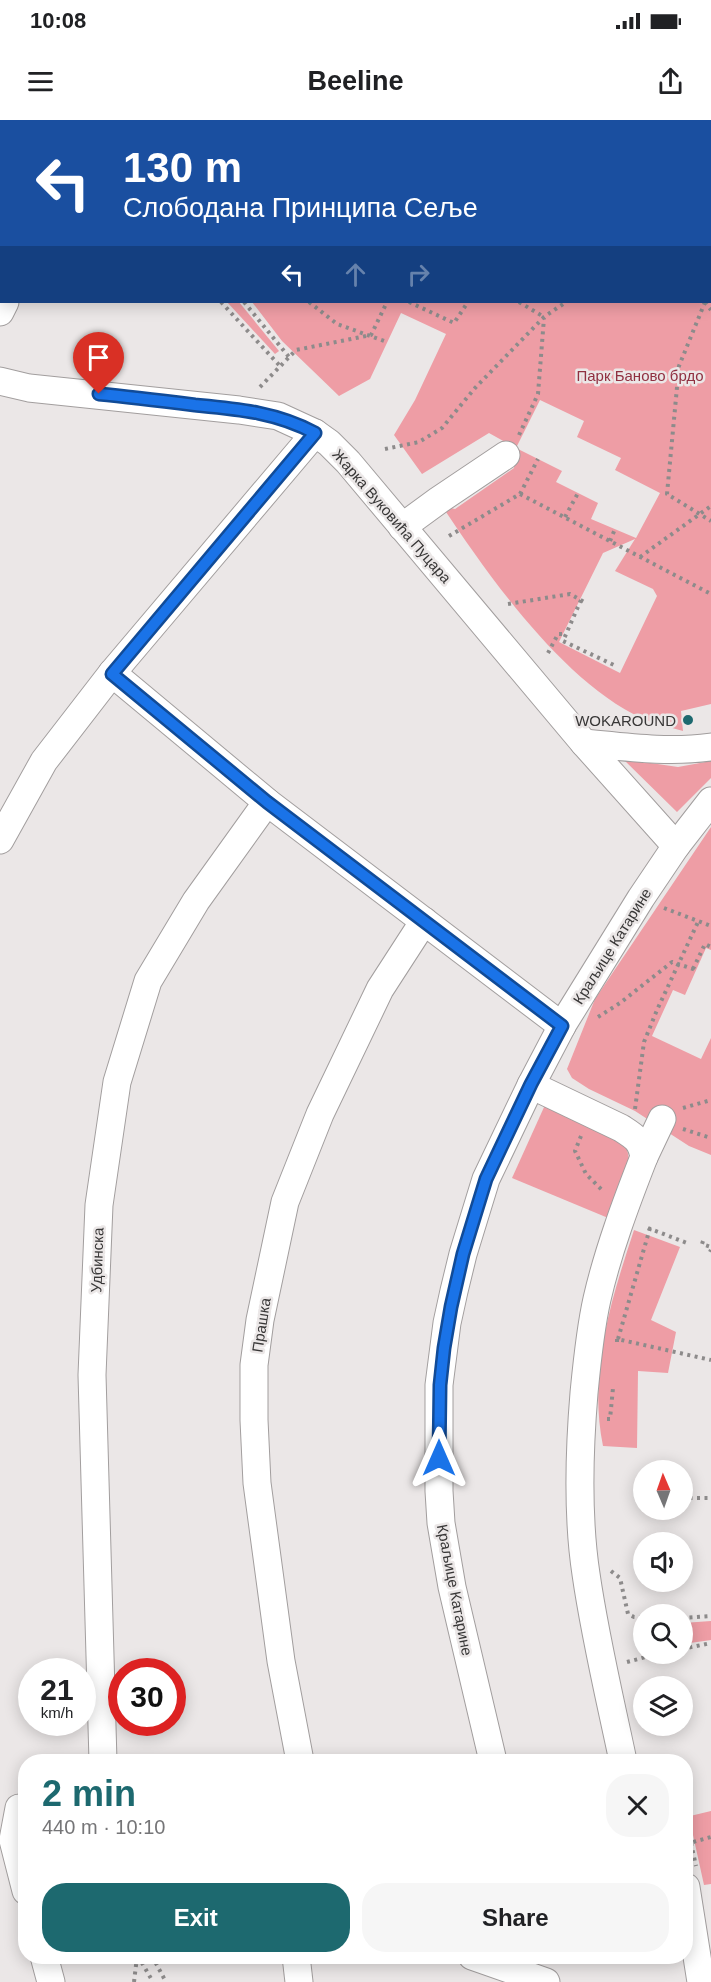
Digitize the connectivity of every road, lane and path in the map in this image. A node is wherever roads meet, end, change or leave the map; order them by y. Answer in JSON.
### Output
{"nodes":[{"id":1,"x":222,"y":303,"type":"edge"},
{"id":2,"x":245,"y":303,"type":"edge"},
{"id":3,"x":310,"y":303,"type":"edge"},
{"id":4,"x":387,"y":303,"type":"edge"},
{"id":5,"x":411,"y":303,"type":"edge"},
{"id":6,"x":467,"y":303,"type":"edge"},
{"id":7,"x":521,"y":303,"type":"edge"},
{"id":8,"x":565,"y":303,"type":"edge"},
{"id":9,"x":705,"y":303,"type":"edge"},
{"id":10,"x":544,"y":317,"type":"junction"},
{"id":11,"x":371,"y":335,"type":"junction"},
{"id":12,"x":387,"y":342,"type":"dead end"},
{"id":13,"x":289,"y":357,"type":"junction"},
{"id":14,"x":280,"y":366,"type":"junction"},
{"id":15,"x":0,"y":381,"type":"edge"},
{"id":16,"x":239,"y":410,"type":"junction"},
{"id":17,"x":315,"y":433,"type":"junction"},
{"id":18,"x":511,"y":448,"type":"joint"},
{"id":19,"x":385,"y":449,"type":"dead end"},
{"id":20,"x":538,"y":459,"type":"dead end"},
{"id":21,"x":578,"y":493,"type":"dead end"},
{"id":22,"x":520,"y":494,"type":"junction"},
{"id":23,"x":711,"y":506,"type":"edge"},
{"id":24,"x":700,"y":514,"type":"junction"},
{"id":25,"x":565,"y":517,"type":"junction"},
{"id":26,"x":711,"y":521,"type":"edge"},
{"id":27,"x":402,"y":527,"type":"junction"},
{"id":28,"x":615,"y":529,"type":"dead end"},
{"id":29,"x":449,"y":536,"type":"dead end"},
{"id":30,"x":610,"y":541,"type":"junction"},
{"id":31,"x":640,"y":557,"type":"junction"},
{"id":32,"x":711,"y":594,"type":"edge"},
{"id":33,"x":508,"y":604,"type":"dead end"},
{"id":34,"x":566,"y":634,"type":"junction"},
{"id":35,"x":548,"y":653,"type":"dead end"},
{"id":36,"x":616,"y":666,"type":"dead end"},
{"id":37,"x":112,"y":674,"type":"junction"},
{"id":38,"x":584,"y":742,"type":"junction"},
{"id":39,"x":711,"y":747,"type":"edge"},
{"id":40,"x":711,"y":801,"type":"edge"},
{"id":41,"x":267,"y":802,"type":"junction"},
{"id":42,"x":0,"y":840,"type":"edge"},
{"id":43,"x":676,"y":846,"type":"junction"},
{"id":44,"x":666,"y":909,"type":"dead end"},
{"id":45,"x":424,"y":921,"type":"junction"},
{"id":46,"x":698,"y":922,"type":"junction"},
{"id":47,"x":711,"y":926,"type":"edge"},
{"id":48,"x":711,"y":947,"type":"edge"},
{"id":49,"x":679,"y":964,"type":"junction"},
{"id":50,"x":657,"y":1010,"type":"junction"},
{"id":51,"x":662,"y":1012,"type":"dead end"},
{"id":52,"x":563,"y":1025,"type":"junction"},
{"id":53,"x":531,"y":1084,"type":"junction"},
{"id":54,"x":711,"y":1100,"type":"edge"},
{"id":55,"x":687,"y":1107,"type":"dead end"},
{"id":56,"x":674,"y":1124,"type":"joint"},
{"id":57,"x":583,"y":1131,"type":"dead end"},
{"id":58,"x":711,"y":1138,"type":"edge"},
{"id":59,"x":639,"y":1147,"type":"junction"},
{"id":60,"x":605,"y":1192,"type":"dead end"},
{"id":61,"x":642,"y":1226,"type":"dead end"},
{"id":62,"x":650,"y":1228,"type":"junction"},
{"id":63,"x":704,"y":1241,"type":"dead end"},
{"id":64,"x":687,"y":1243,"type":"dead end"},
{"id":65,"x":711,"y":1250,"type":"edge"},
{"id":66,"x":618,"y":1339,"type":"junction"},
{"id":67,"x":616,"y":1348,"type":"dead end"},
{"id":68,"x":711,"y":1360,"type":"edge"},
{"id":69,"x":613,"y":1387,"type":"dead end"},
{"id":70,"x":610,"y":1419,"type":"dead end"},
{"id":71,"x":693,"y":1498,"type":"edge"},
{"id":72,"x":711,"y":1498,"type":"edge"},
{"id":73,"x":584,"y":1556,"type":"junction"},
{"id":74,"x":633,"y":1616,"type":"edge"},
{"id":75,"x":711,"y":1616,"type":"edge"},
{"id":76,"x":693,"y":1617,"type":"edge"},
{"id":77,"x":711,"y":1643,"type":"edge"},
{"id":78,"x":693,"y":1647,"type":"edge"},
{"id":79,"x":103,"y":1754,"type":"edge"},
{"id":80,"x":299,"y":1754,"type":"edge"},
{"id":81,"x":491,"y":1754,"type":"edge"},
{"id":82,"x":621,"y":1754,"type":"edge"},
{"id":83,"x":15,"y":1806,"type":"edge"},
{"id":84,"x":711,"y":1837,"type":"edge"},
{"id":85,"x":693,"y":1842,"type":"edge"},
{"id":86,"x":693,"y":1852,"type":"edge"},
{"id":87,"x":694,"y":1857,"type":"dead end"},
{"id":88,"x":18,"y":1860,"type":"edge"},
{"id":89,"x":693,"y":1931,"type":"edge"},
{"id":90,"x":46,"y":1964,"type":"edge"},
{"id":91,"x":137,"y":1964,"type":"edge"},
{"id":92,"x":143,"y":1964,"type":"edge"},
{"id":93,"x":156,"y":1964,"type":"edge"},
{"id":94,"x":297,"y":1964,"type":"edge"},
{"id":95,"x":494,"y":1964,"type":"edge"},
{"id":96,"x":541,"y":1964,"type":"edge"},
{"id":97,"x":51,"y":1982,"type":"edge"},
{"id":98,"x":134,"y":1982,"type":"edge"},
{"id":99,"x":153,"y":1982,"type":"edge"},
{"id":100,"x":166,"y":1982,"type":"edge"},
{"id":101,"x":299,"y":1982,"type":"edge"},
{"id":102,"x":545,"y":1982,"type":"edge"},
{"id":103,"x":701,"y":1982,"type":"edge"}],
"edges":[{"from":1,"to":14,"type":"path"},
{"from":2,"to":13,"type":"path"},
{"from":3,"to":11,"type":"path"},
{"from":4,"to":11,"type":"path"},
{"from":5,"to":6,"type":"path"},
{"from":7,"to":10,"type":"path"},
{"from":8,"to":10,"type":"path"},
{"from":9,"to":24,"type":"path"},
{"from":10,"to":18,"type":"path"},
{"from":10,"to":19,"type":"path"},
{"from":11,"to":12,"type":"path"},
{"from":11,"to":13,"type":"path"},
{"from":13,"to":14,"type":"path"},
{"from":14,"to":16,"type":"path"},
{"from":15,"to":16,"type":"street","name":"Жарка Вуковића Пуцара"},
{"from":16,"to":17,"type":"street","name":"Жарка Вуковића Пуцара"},
{"from":17,"to":27,"type":"street","name":"Жарка Вуковића Пуцара"},
{"from":17,"to":37,"type":"street"},
{"from":18,"to":27,"type":"street"},
{"from":20,"to":22,"type":"path"},
{"from":21,"to":25,"type":"path"},
{"from":22,"to":25,"type":"path"},
{"from":22,"to":29,"type":"path"},
{"from":23,"to":24,"type":"path"},
{"from":24,"to":26,"type":"path"},
{"from":24,"to":31,"type":"path"},
{"from":25,"to":30,"type":"path"},
{"from":27,"to":38,"type":"street","name":"Жарка Вуковића Пуцара"},
{"from":28,"to":30,"type":"path"},
{"from":30,"to":31,"type":"path"},
{"from":31,"to":32,"type":"path"},
{"from":33,"to":34,"type":"path"},
{"from":34,"to":35,"type":"path"},
{"from":34,"to":36,"type":"path"},
{"from":37,"to":41,"type":"street"},
{"from":37,"to":42,"type":"street"},
{"from":38,"to":39,"type":"street"},
{"from":38,"to":43,"type":"street","name":"Жарка Вуковића Пуцара"},
{"from":40,"to":43,"type":"street","name":"Краљице Катарине"},
{"from":41,"to":45,"type":"street"},
{"from":41,"to":79,"type":"street","name":"Удбинска"},
{"from":43,"to":52,"type":"street","name":"Краљице Катарине"},
{"from":44,"to":46,"type":"path"},
{"from":45,"to":52,"type":"street"},
{"from":45,"to":80,"type":"street","name":"Прашка"},
{"from":46,"to":47,"type":"path"},
{"from":46,"to":49,"type":"path"},
{"from":48,"to":49,"type":"path"},
{"from":49,"to":50,"type":"path"},
{"from":49,"to":52,"type":"path"},
{"from":50,"to":51,"type":"path"},
{"from":50,"to":59,"type":"path"},
{"from":52,"to":53,"type":"street","name":"Краљице Катарине"},
{"from":53,"to":59,"type":"street"},
{"from":53,"to":81,"type":"street","name":"Краљице Катарине"},
{"from":54,"to":55,"type":"path"},
{"from":56,"to":58,"type":"path"},
{"from":56,"to":59,"type":"street"},
{"from":57,"to":60,"type":"path"},
{"from":59,"to":73,"type":"street"},
{"from":61,"to":62,"type":"path"},
{"from":62,"to":64,"type":"path"},
{"from":62,"to":66,"type":"path"},
{"from":63,"to":65,"type":"path"},
{"from":66,"to":67,"type":"path"},
{"from":66,"to":68,"type":"path"},
{"from":69,"to":70,"type":"path"},
{"from":71,"to":72,"type":"path"},
{"from":73,"to":74,"type":"path"},
{"from":73,"to":82,"type":"street"},
{"from":75,"to":76,"type":"path"},
{"from":77,"to":78,"type":"path"},
{"from":83,"to":88,"type":"street"},
{"from":84,"to":85,"type":"path"},
{"from":86,"to":87,"type":"path"},
{"from":89,"to":103,"type":"street"},
{"from":90,"to":97,"type":"street"},
{"from":91,"to":98,"type":"path"},
{"from":92,"to":99,"type":"path"},
{"from":93,"to":100,"type":"path"},
{"from":94,"to":101,"type":"street"},
{"from":95,"to":102,"type":"street"},
{"from":96,"to":102,"type":"street"}]}
